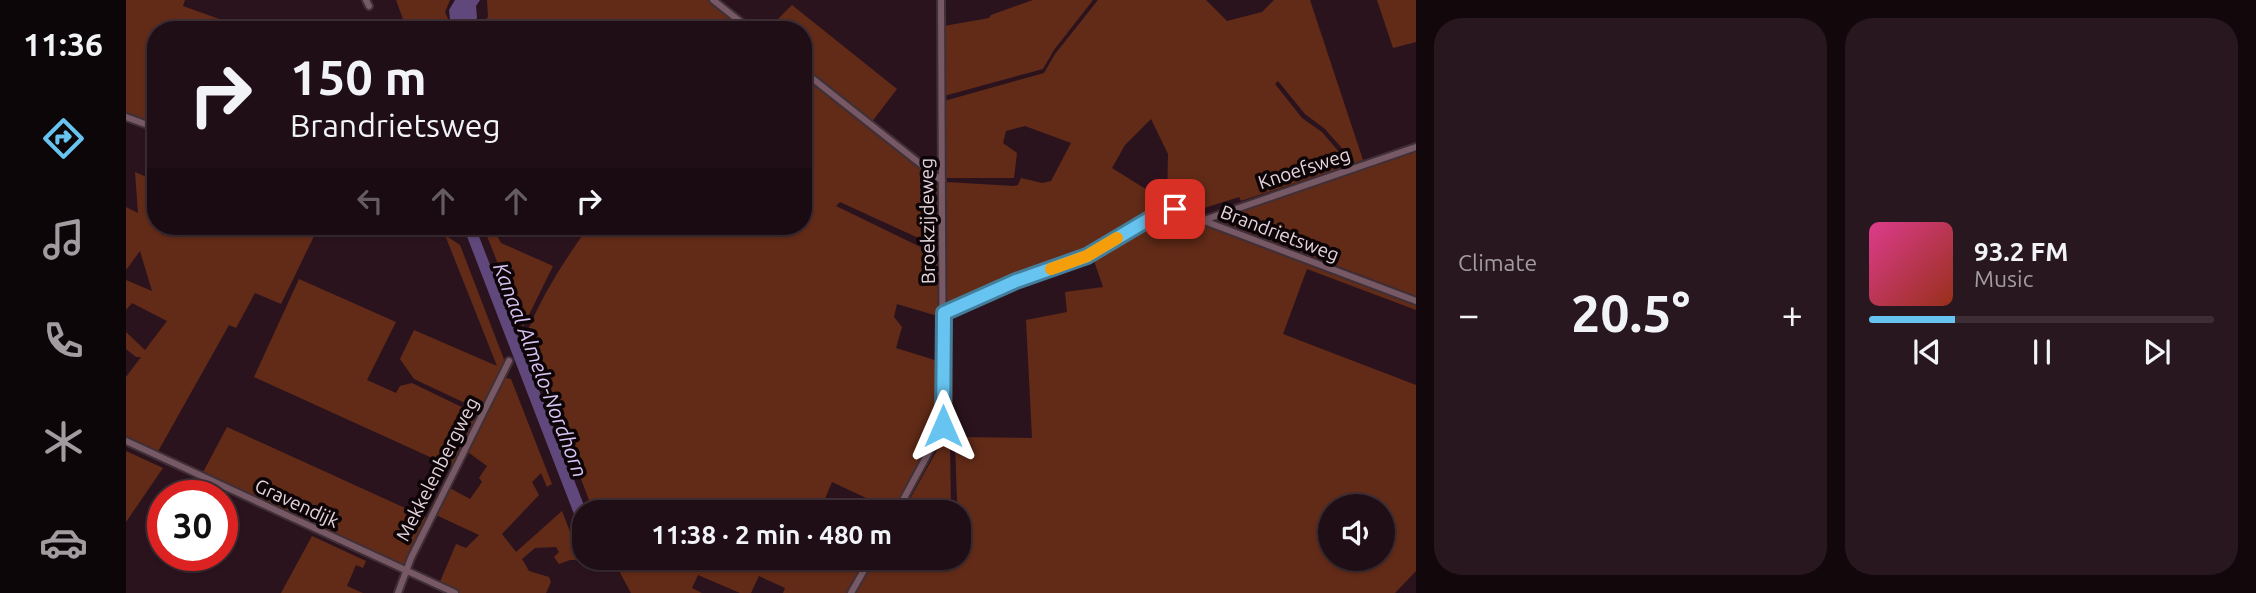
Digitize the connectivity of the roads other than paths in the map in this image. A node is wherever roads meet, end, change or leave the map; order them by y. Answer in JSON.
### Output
{"nodes":[{"id":1,"x":713,"y":0,"type":"edge"},
{"id":2,"x":942,"y":0,"type":"edge"},
{"id":3,"x":740,"y":21,"type":"edge"},
{"id":4,"x":812,"y":78,"type":"edge"},
{"id":5,"x":126,"y":117,"type":"edge"},
{"id":6,"x":147,"y":125,"type":"edge"},
{"id":7,"x":1416,"y":147,"type":"edge"},
{"id":8,"x":942,"y":181,"type":"junction"},
{"id":9,"x":1204,"y":220,"type":"junction"},
{"id":10,"x":1416,"y":301,"type":"edge"},
{"id":11,"x":944,"y":313,"type":"junction"},
{"id":12,"x":509,"y":361,"type":"dead end"},
{"id":13,"x":126,"y":441,"type":"edge"},
{"id":14,"x":904,"y":500,"type":"edge"},
{"id":15,"x":406,"y":570,"type":"junction"},
{"id":16,"x":864,"y":570,"type":"edge"},
{"id":17,"x":398,"y":593,"type":"edge"},
{"id":18,"x":455,"y":593,"type":"edge"},
{"id":19,"x":851,"y":593,"type":"edge"}],
"edges":[{"from":1,"to":3,"type":"street"},
{"from":2,"to":8,"type":"street","name":"Broekzijdeweg"},
{"from":4,"to":8,"type":"street"},
{"from":5,"to":6,"type":"street"},
{"from":7,"to":9,"type":"street","name":"Knoefsweg"},
{"from":8,"to":11,"type":"street","name":"Broekzijdeweg"},
{"from":9,"to":10,"type":"street","name":"Brandrietsweg"},
{"from":9,"to":11,"type":"street","name":"Brandrietsweg"},
{"from":11,"to":14,"type":"street","name":"Broekzijdeweg"},
{"from":12,"to":15,"type":"street","name":"Mekkelenbergweg"},
{"from":13,"to":15,"type":"street","name":"Gravendijk"},
{"from":15,"to":17,"type":"street","name":"Mekkelenbergweg"},
{"from":15,"to":18,"type":"street","name":"Gravendijk"},
{"from":16,"to":19,"type":"street"}]}
